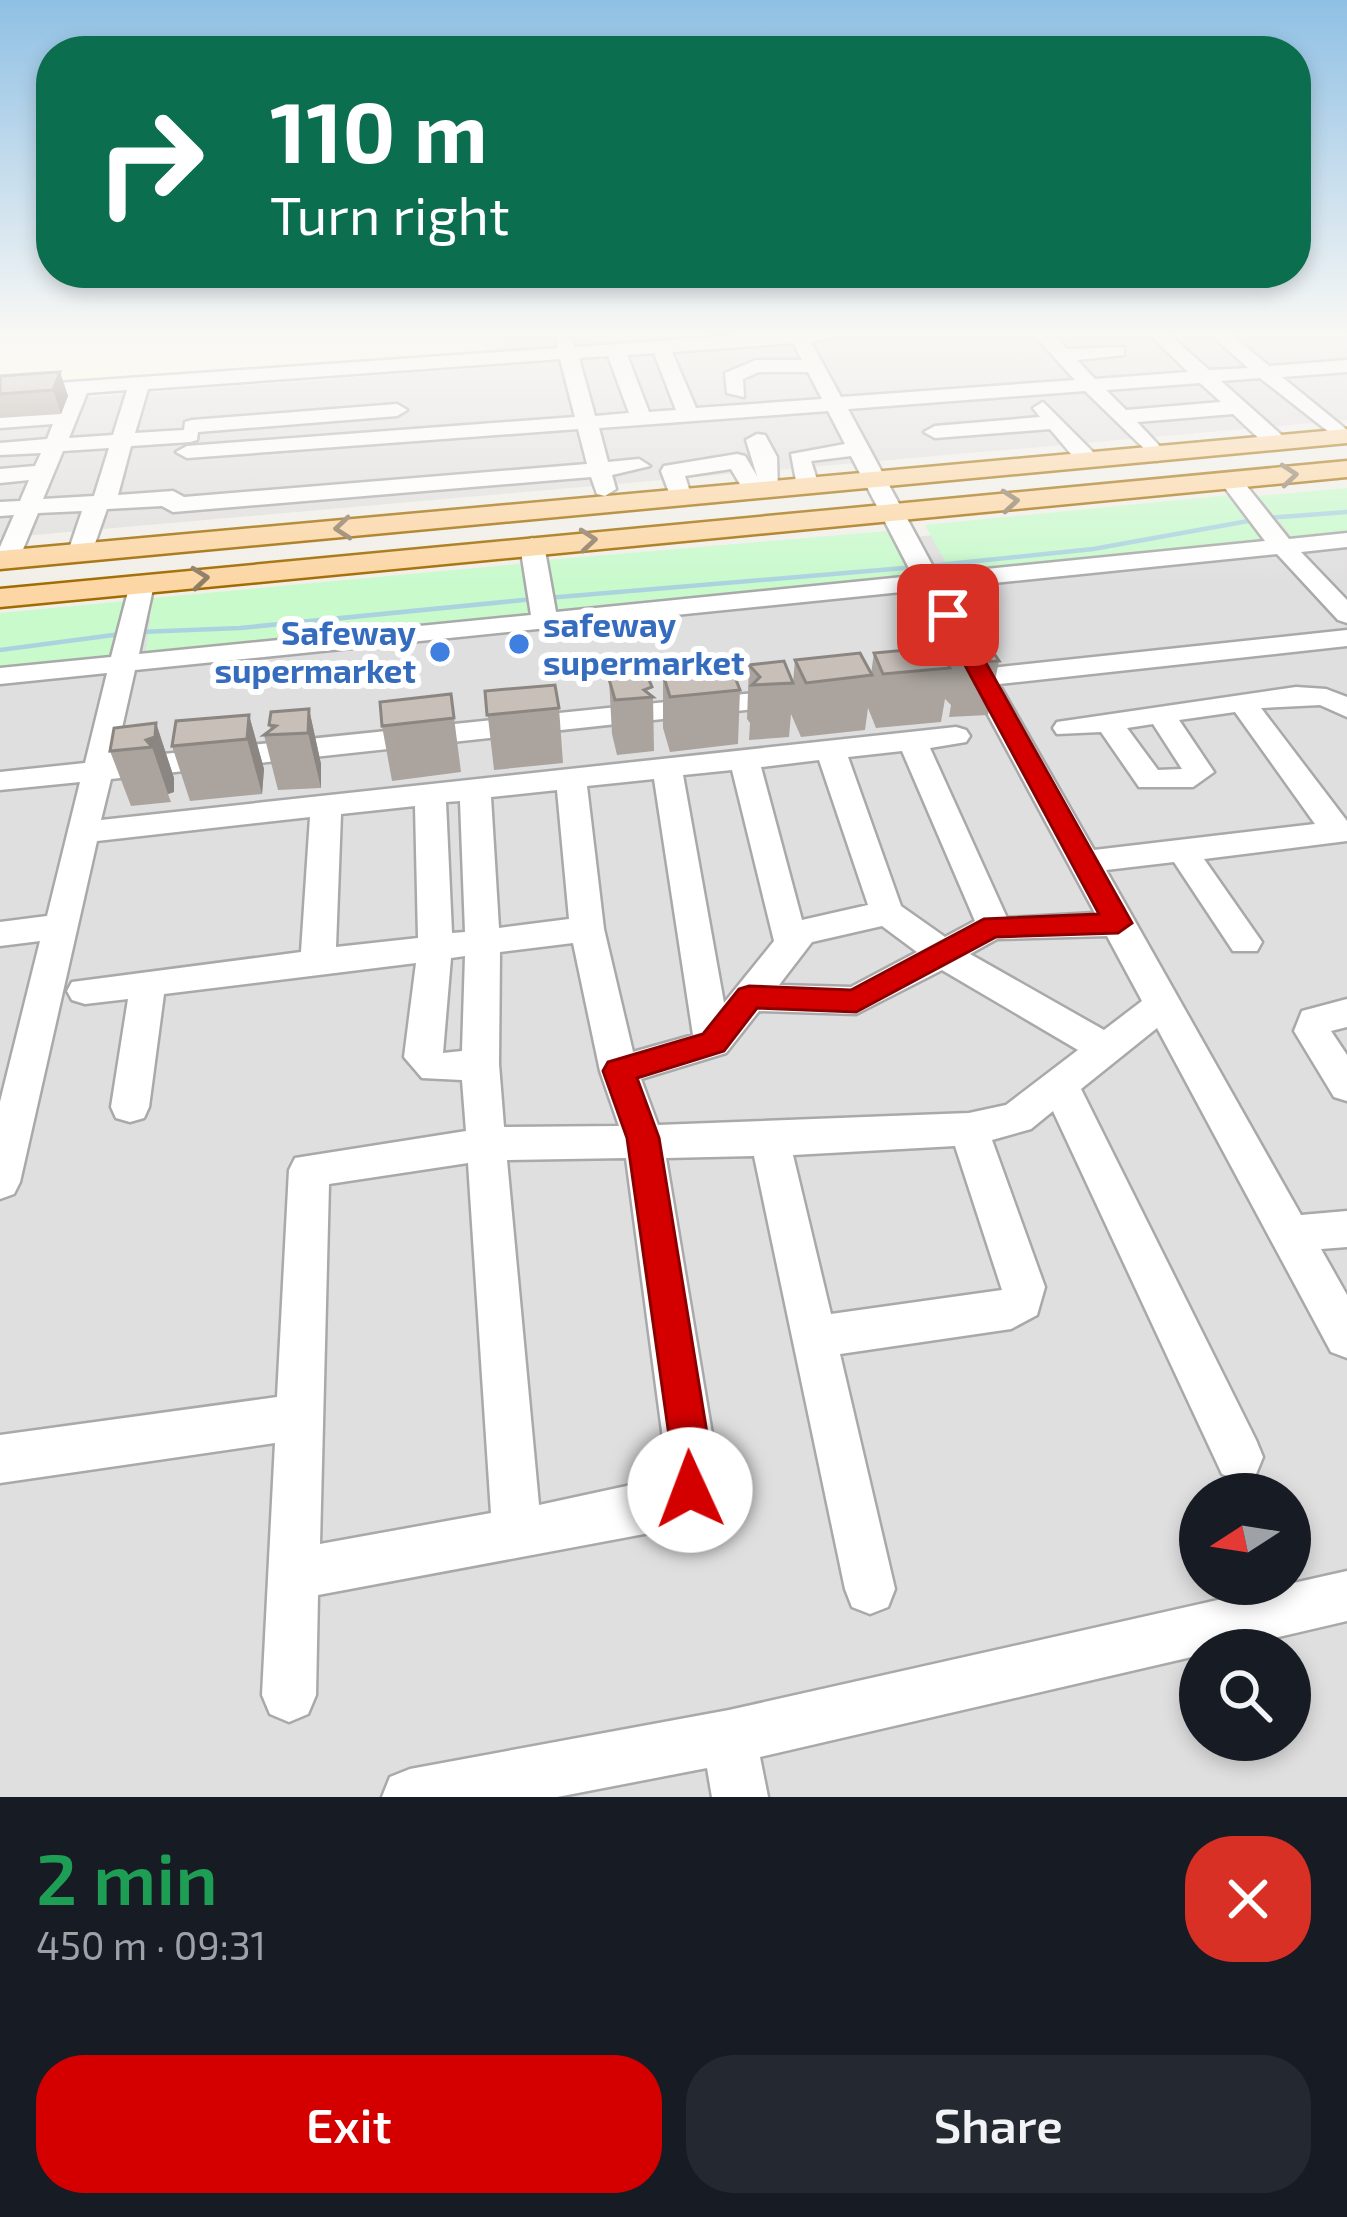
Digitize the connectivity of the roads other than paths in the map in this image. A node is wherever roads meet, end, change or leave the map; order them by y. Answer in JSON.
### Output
{"nodes":[{"id":1,"x":65,"y":417,"type":"edge"},
{"id":2,"x":54,"y":418,"type":"edge"},
{"id":3,"x":129,"y":418,"type":"edge"},
{"id":4,"x":193,"y":418,"type":"edge"},
{"id":5,"x":240,"y":418,"type":"edge"},
{"id":6,"x":262,"y":418,"type":"edge"},
{"id":7,"x":327,"y":418,"type":"edge"},
{"id":8,"x":397,"y":418,"type":"edge"},
{"id":9,"x":607,"y":418,"type":"edge"},
{"id":10,"x":843,"y":418,"type":"edge"},
{"id":11,"x":926,"y":418,"type":"edge"},
{"id":12,"x":1052,"y":418,"type":"edge"},
{"id":13,"x":1122,"y":418,"type":"edge"},
{"id":14,"x":1250,"y":418,"type":"edge"},
{"id":15,"x":586,"y":419,"type":"junction"},
{"id":16,"x":0,"y":422,"type":"edge"},
{"id":17,"x":1056,"y":422,"type":"junction"},
{"id":18,"x":191,"y":430,"type":"junction"},
{"id":19,"x":935,"y":432,"type":"junction"},
{"id":20,"x":399,"y":435,"type":"junction"},
{"id":21,"x":1345,"y":436,"type":"edge"},
{"id":22,"x":122,"y":440,"type":"junction"},
{"id":23,"x":757,"y":440,"type":"dead end"},
{"id":24,"x":328,"y":441,"type":"junction"},
{"id":25,"x":1277,"y":443,"type":"junction"},
{"id":26,"x":53,"y":445,"type":"junction"},
{"id":27,"x":260,"y":446,"type":"junction"},
{"id":28,"x":0,"y":448,"type":"edge"},
{"id":29,"x":861,"y":449,"type":"junction"},
{"id":30,"x":1157,"y":455,"type":"junction"},
{"id":31,"x":1089,"y":461,"type":"junction"},
{"id":32,"x":639,"y":466,"type":"dead end"},
{"id":33,"x":698,"y":466,"type":"junction"},
{"id":34,"x":1347,"y":469,"type":"edge"},
{"id":35,"x":599,"y":470,"type":"junction"},
{"id":36,"x":40,"y":472,"type":"junction"},
{"id":37,"x":963,"y":472,"type":"junction"},
{"id":38,"x":0,"y":476,"type":"edge"},
{"id":39,"x":460,"y":479,"type":"junction"},
{"id":40,"x":878,"y":480,"type":"junction"},
{"id":41,"x":1231,"y":480,"type":"junction"},
{"id":42,"x":395,"y":484,"type":"junction"},
{"id":43,"x":808,"y":486,"type":"junction"},
{"id":44,"x":763,"y":490,"type":"junction"},
{"id":45,"x":712,"y":495,"type":"junction"},
{"id":46,"x":681,"y":498,"type":"junction"},
{"id":47,"x":173,"y":501,"type":"junction"},
{"id":48,"x":100,"y":503,"type":"junction"},
{"id":49,"x":610,"y":505,"type":"junction"},
{"id":50,"x":26,"y":508,"type":"junction"},
{"id":51,"x":0,"y":509,"type":"edge"},
{"id":52,"x":894,"y":512,"type":"junction"},
{"id":53,"x":461,"y":518,"type":"junction"},
{"id":54,"x":399,"y":523,"type":"junction"},
{"id":55,"x":252,"y":536,"type":"junction"},
{"id":56,"x":1347,"y":540,"type":"edge"},
{"id":57,"x":163,"y":544,"type":"junction"},
{"id":58,"x":532,"y":544,"type":"junction"},
{"id":59,"x":1284,"y":547,"type":"junction"},
{"id":60,"x":80,"y":552,"type":"junction"},
{"id":61,"x":3,"y":559,"type":"edge"},
{"id":62,"x":923,"y":570,"type":"junction"},
{"id":63,"x":249,"y":573,"type":"junction"},
{"id":64,"x":142,"y":584,"type":"junction"},
{"id":65,"x":0,"y":598,"type":"edge"},
{"id":66,"x":542,"y":604,"type":"junction"},
{"id":67,"x":1347,"y":615,"type":"edge"},
{"id":68,"x":1347,"y":638,"type":"edge"},
{"id":69,"x":127,"y":645,"type":"junction"},
{"id":70,"x":0,"y":676,"type":"edge"},
{"id":71,"x":984,"y":677,"type":"junction"},
{"id":72,"x":914,"y":684,"type":"edge"},
{"id":73,"x":820,"y":694,"type":"edge"},
{"id":74,"x":1243,"y":704,"type":"junction"},
{"id":75,"x":1347,"y":709,"type":"edge"},
{"id":76,"x":1161,"y":716,"type":"junction"},
{"id":77,"x":1109,"y":722,"type":"junction"},
{"id":78,"x":1067,"y":728,"type":"dead end"},
{"id":79,"x":956,"y":736,"type":"dead end"},
{"id":80,"x":913,"y":742,"type":"junction"},
{"id":81,"x":831,"y":751,"type":"junction"},
{"id":82,"x":744,"y":760,"type":"junction"},
{"id":83,"x":667,"y":768,"type":"junction"},
{"id":84,"x":96,"y":770,"type":"junction"},
{"id":85,"x":571,"y":778,"type":"junction"},
{"id":86,"x":0,"y":781,"type":"edge"},
{"id":87,"x":475,"y":789,"type":"junction"},
{"id":88,"x":430,"y":794,"type":"junction"},
{"id":89,"x":326,"y":806,"type":"junction"},
{"id":90,"x":1342,"y":831,"type":"edge"},
{"id":91,"x":80,"y":833,"type":"junction"},
{"id":92,"x":1181,"y":850,"type":"junction"},
{"id":93,"x":1086,"y":862,"type":"junction"},
{"id":94,"x":887,"y":913,"type":"junction"},
{"id":95,"x":1118,"y":923,"type":"junction"},
{"id":96,"x":59,"y":926,"type":"junction"},
{"id":97,"x":994,"y":926,"type":"junction"},
{"id":98,"x":587,"y":929,"type":"junction"},
{"id":99,"x":0,"y":934,"type":"edge"},
{"id":100,"x":790,"y":939,"type":"junction"},
{"id":101,"x":1244,"y":942,"type":"dead end"},
{"id":102,"x":483,"y":943,"type":"junction"},
{"id":103,"x":434,"y":947,"type":"junction"},
{"id":104,"x":943,"y":956,"type":"junction"},
{"id":105,"x":318,"y":962,"type":"junction"},
{"id":106,"x":148,"y":983,"type":"junction"},
{"id":107,"x":85,"y":991,"type":"dead end"},
{"id":108,"x":749,"y":997,"type":"junction"},
{"id":109,"x":1162,"y":1005,"type":"junction"},
{"id":110,"x":1347,"y":1012,"type":"edge"},
{"id":111,"x":713,"y":1043,"type":"junction"},
{"id":112,"x":1106,"y":1048,"type":"junction"},
{"id":113,"x":480,"y":1064,"type":"junction"},
{"id":114,"x":619,"y":1071,"type":"junction"},
{"id":115,"x":1059,"y":1084,"type":"junction"},
{"id":116,"x":1347,"y":1086,"type":"edge"},
{"id":117,"x":130,"y":1107,"type":"dead end"},
{"id":118,"x":969,"y":1129,"type":"junction"},
{"id":119,"x":643,"y":1138,"type":"junction"},
{"id":120,"x":770,"y":1141,"type":"junction"},
{"id":121,"x":487,"y":1144,"type":"junction"},
{"id":122,"x":0,"y":1182,"type":"edge"},
{"id":123,"x":1347,"y":1228,"type":"edge"},
{"id":124,"x":1290,"y":1234,"type":"junction"},
{"id":125,"x":814,"y":1337,"type":"junction"},
{"id":126,"x":1347,"y":1337,"type":"edge"},
{"id":127,"x":298,"y":1417,"type":"junction"},
{"id":128,"x":1239,"y":1457,"type":"dead end"},
{"id":129,"x":0,"y":1459,"type":"edge"},
{"id":130,"x":517,"y":1534,"type":"junction"},
{"id":131,"x":293,"y":1574,"type":"junction"},
{"id":132,"x":870,"y":1588,"type":"dead end"},
{"id":133,"x":1347,"y":1596,"type":"edge"},
{"id":134,"x":289,"y":1695,"type":"dead end"},
{"id":135,"x":729,"y":1737,"type":"junction"},
{"id":136,"x":410,"y":1797,"type":"edge"},
{"id":137,"x":740,"y":1797,"type":"edge"}],
"edges":[{"from":1,"to":26,"type":"street"},
{"from":2,"to":16,"type":"street"},
{"from":3,"to":22,"type":"street"},
{"from":4,"to":18,"type":"street"},
{"from":5,"to":18,"type":"street"},
{"from":6,"to":27,"type":"street"},
{"from":7,"to":24,"type":"street"},
{"from":8,"to":20,"type":"street"},
{"from":9,"to":15,"type":"street"},
{"from":10,"to":29,"type":"street"},
{"from":11,"to":19,"type":"street"},
{"from":12,"to":17,"type":"street"},
{"from":13,"to":30,"type":"street"},
{"from":14,"to":25,"type":"street"},
{"from":15,"to":20,"type":"street"},
{"from":15,"to":35,"type":"street"},
{"from":17,"to":19,"type":"street"},
{"from":17,"to":31,"type":"street"},
{"from":18,"to":22,"type":"street"},
{"from":18,"to":27,"type":"street"},
{"from":18,"to":47,"type":"street"},
{"from":19,"to":37,"type":"street"},
{"from":20,"to":24,"type":"street"},
{"from":20,"to":42,"type":"street"},
{"from":21,"to":25,"type":"main road"},
{"from":22,"to":26,"type":"street"},
{"from":22,"to":48,"type":"street"},
{"from":23,"to":44,"type":"street"},
{"from":24,"to":27,"type":"street"},
{"from":25,"to":30,"type":"main road"},
{"from":26,"to":28,"type":"street"},
{"from":26,"to":36,"type":"street"},
{"from":29,"to":40,"type":"street"},
{"from":29,"to":43,"type":"street"},
{"from":30,"to":31,"type":"main road"},
{"from":31,"to":37,"type":"main road"},
{"from":32,"to":35,"type":"street"},
{"from":33,"to":44,"type":"street"},
{"from":33,"to":45,"type":"street"},
{"from":33,"to":46,"type":"street"},
{"from":41,"to":34,"type":"main road","one_way":true},
{"from":35,"to":39,"type":"street"},
{"from":35,"to":49,"type":"street"},
{"from":36,"to":38,"type":"street"},
{"from":36,"to":50,"type":"street"},
{"from":37,"to":40,"type":"main road"},
{"from":39,"to":42,"type":"street"},
{"from":39,"to":53,"type":"street"},
{"from":40,"to":43,"type":"main road"},
{"from":40,"to":52,"type":"street"},
{"from":52,"to":41,"type":"main road","one_way":true},
{"from":41,"to":59,"type":"street"},
{"from":42,"to":47,"type":"street"},
{"from":42,"to":54,"type":"street"},
{"from":43,"to":44,"type":"main road"},
{"from":44,"to":45,"type":"main road"},
{"from":45,"to":46,"type":"main road"},
{"from":46,"to":49,"type":"main road"},
{"from":47,"to":48,"type":"street"},
{"from":47,"to":57,"type":"street"},
{"from":48,"to":50,"type":"street"},
{"from":48,"to":60,"type":"street"},
{"from":49,"to":53,"type":"main road"},
{"from":50,"to":51,"type":"street"},
{"from":50,"to":61,"type":"street"},
{"from":58,"to":52,"type":"main road","one_way":true},
{"from":52,"to":62,"type":"street"},
{"from":53,"to":54,"type":"main road"},
{"from":54,"to":55,"type":"main road","one_way":true},
{"from":55,"to":57,"type":"main road"},
{"from":55,"to":63,"type":"main road"},
{"from":56,"to":59,"type":"street"},
{"from":57,"to":60,"type":"main road"},
{"from":58,"to":63,"type":"main road"},
{"from":58,"to":66,"type":"street"},
{"from":59,"to":62,"type":"street"},
{"from":59,"to":67,"type":"street"},
{"from":60,"to":61,"type":"main road"},
{"from":62,"to":66,"type":"street"},
{"from":62,"to":71,"type":"street"},
{"from":64,"to":63,"type":"main road","one_way":true},
{"from":64,"to":65,"type":"main road"},
{"from":64,"to":69,"type":"street"},
{"from":66,"to":69,"type":"street"},
{"from":68,"to":71,"type":"street"},
{"from":69,"to":70,"type":"street"},
{"from":69,"to":84,"type":"street"},
{"from":71,"to":72,"type":"street"},
{"from":71,"to":93,"type":"street"},
{"from":73,"to":84,"type":"street"},
{"from":74,"to":75,"type":"street"},
{"from":74,"to":76,"type":"street"},
{"from":74,"to":90,"type":"street"},
{"from":76,"to":77,"type":"street"},
{"from":76,"to":77,"type":"street"},
{"from":77,"to":78,"type":"street"},
{"from":79,"to":80,"type":"street"},
{"from":80,"to":81,"type":"street"},
{"from":80,"to":97,"type":"street"},
{"from":81,"to":82,"type":"street"},
{"from":81,"to":94,"type":"street"},
{"from":82,"to":83,"type":"street"},
{"from":82,"to":100,"type":"street"},
{"from":83,"to":85,"type":"street"},
{"from":83,"to":111,"type":"street"},
{"from":84,"to":86,"type":"street"},
{"from":84,"to":91,"type":"street"},
{"from":85,"to":87,"type":"street"},
{"from":85,"to":98,"type":"street"},
{"from":87,"to":88,"type":"street"},
{"from":87,"to":102,"type":"street"},
{"from":88,"to":89,"type":"street"},
{"from":88,"to":103,"type":"street"},
{"from":89,"to":91,"type":"street"},
{"from":89,"to":105,"type":"street"},
{"from":90,"to":92,"type":"street"},
{"from":91,"to":96,"type":"street"},
{"from":92,"to":93,"type":"street"},
{"from":92,"to":101,"type":"street"},
{"from":93,"to":95,"type":"street"},
{"from":94,"to":100,"type":"street"},
{"from":94,"to":104,"type":"street"},
{"from":95,"to":97,"type":"street"},
{"from":95,"to":109,"type":"street"},
{"from":96,"to":99,"type":"street"},
{"from":96,"to":122,"type":"street"},
{"from":97,"to":104,"type":"street"},
{"from":98,"to":102,"type":"street"},
{"from":98,"to":114,"type":"street"},
{"from":100,"to":108,"type":"street"},
{"from":102,"to":103,"type":"street"},
{"from":102,"to":113,"type":"street"},
{"from":103,"to":105,"type":"street"},
{"from":103,"to":113,"type":"street"},
{"from":104,"to":108,"type":"street"},
{"from":104,"to":112,"type":"street"},
{"from":105,"to":106,"type":"street"},
{"from":106,"to":107,"type":"street"},
{"from":106,"to":117,"type":"street"},
{"from":108,"to":111,"type":"street"},
{"from":109,"to":112,"type":"street"},
{"from":109,"to":124,"type":"street"},
{"from":110,"to":116,"type":"street"},
{"from":111,"to":114,"type":"street"},
{"from":112,"to":115,"type":"street"},
{"from":113,"to":121,"type":"street"},
{"from":114,"to":119,"type":"street"},
{"from":115,"to":118,"type":"street"},
{"from":115,"to":128,"type":"street"},
{"from":118,"to":120,"type":"street"},
{"from":118,"to":125,"type":"street"},
{"from":119,"to":120,"type":"street"},
{"from":119,"to":121,"type":"street"},
{"from":119,"to":130,"type":"street"},
{"from":120,"to":125,"type":"street"},
{"from":121,"to":127,"type":"street"},
{"from":121,"to":130,"type":"street"},
{"from":123,"to":124,"type":"street"},
{"from":124,"to":126,"type":"street"},
{"from":125,"to":132,"type":"street"},
{"from":127,"to":129,"type":"street"},
{"from":127,"to":131,"type":"street"},
{"from":130,"to":131,"type":"street"},
{"from":131,"to":134,"type":"street"},
{"from":133,"to":135,"type":"street"},
{"from":135,"to":136,"type":"street"},
{"from":135,"to":137,"type":"street"}]}
